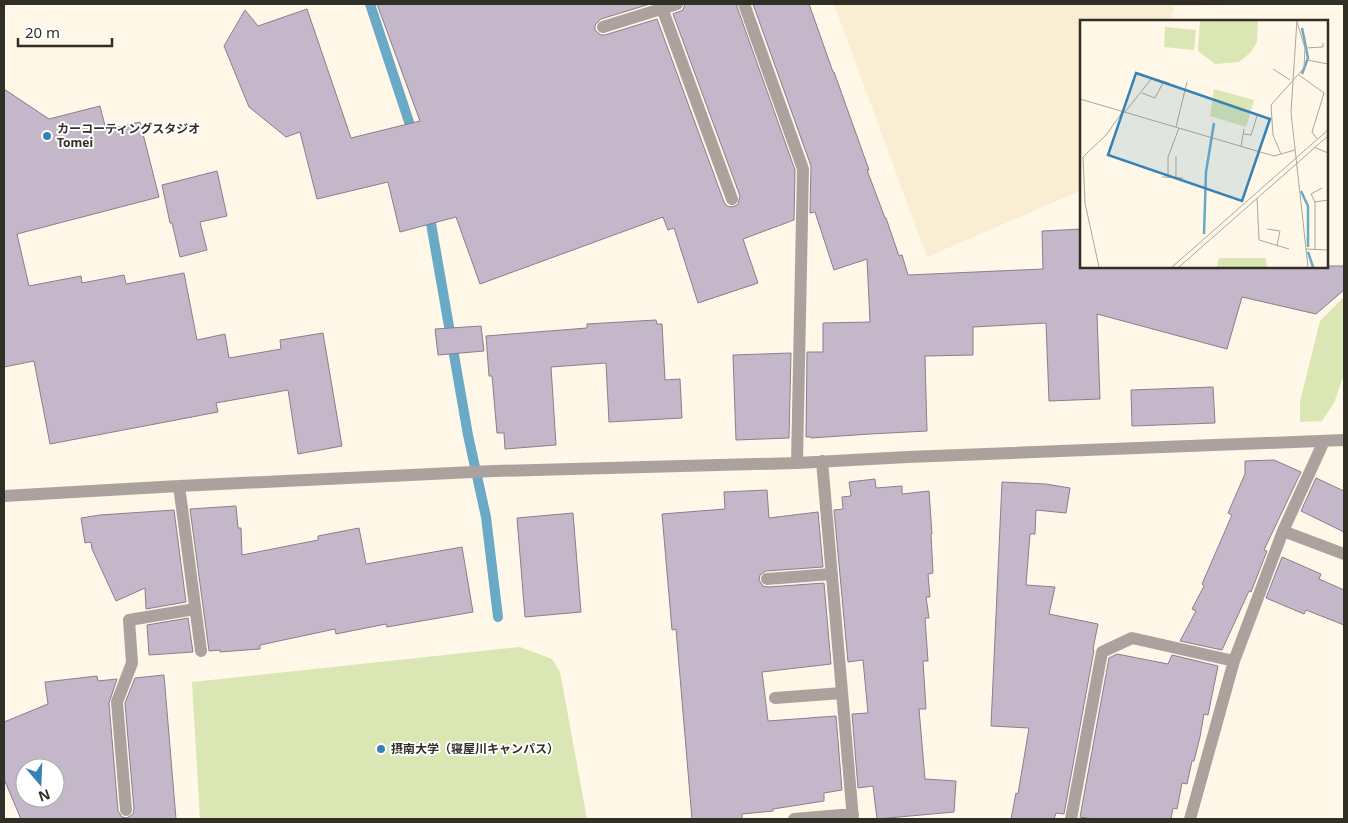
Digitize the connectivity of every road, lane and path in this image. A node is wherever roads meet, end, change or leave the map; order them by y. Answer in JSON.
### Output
{"nodes":[{"id":1,"x":677,"y":4,"type":"edge"},
{"id":2,"x":744,"y":4,"type":"edge"},
{"id":3,"x":662,"y":8,"type":"junction"},
{"id":4,"x":604,"y":28,"type":"dead end"},
{"id":5,"x":732,"y":199,"type":"dead end"},
{"id":6,"x":1344,"y":440,"type":"edge"},
{"id":7,"x":1324,"y":441,"type":"junction"},
{"id":8,"x":822,"y":461,"type":"junction"},
{"id":9,"x":797,"y":463,"type":"junction"},
{"id":10,"x":178,"y":486,"type":"junction"},
{"id":11,"x":4,"y":496,"type":"edge"},
{"id":12,"x":1283,"y":531,"type":"junction"},
{"id":13,"x":1344,"y":554,"type":"edge"},
{"id":14,"x":832,"y":574,"type":"junction"},
{"id":15,"x":767,"y":579,"type":"dead end"},
{"id":16,"x":195,"y":610,"type":"junction"},
{"id":17,"x":201,"y":651,"type":"dead end"},
{"id":18,"x":1234,"y":661,"type":"junction"},
{"id":19,"x":842,"y":693,"type":"junction"},
{"id":20,"x":775,"y":698,"type":"dead end"},
{"id":21,"x":126,"y":810,"type":"dead end"},
{"id":22,"x":853,"y":816,"type":"edge"},
{"id":23,"x":794,"y":819,"type":"edge"},
{"id":24,"x":1072,"y":819,"type":"edge"},
{"id":25,"x":1190,"y":819,"type":"edge"}],
"edges":[{"from":1,"to":3,"type":"street"},
{"from":2,"to":9,"type":"street"},
{"from":3,"to":4,"type":"street"},
{"from":3,"to":5,"type":"street"},
{"from":6,"to":7,"type":"street"},
{"from":7,"to":8,"type":"street"},
{"from":7,"to":12,"type":"street"},
{"from":8,"to":9,"type":"street"},
{"from":8,"to":14,"type":"street"},
{"from":9,"to":10,"type":"street"},
{"from":10,"to":11,"type":"street"},
{"from":10,"to":16,"type":"street"},
{"from":12,"to":13,"type":"street"},
{"from":12,"to":18,"type":"street"},
{"from":14,"to":15,"type":"street"},
{"from":14,"to":19,"type":"street"},
{"from":16,"to":17,"type":"street"},
{"from":16,"to":21,"type":"street"},
{"from":18,"to":24,"type":"street"},
{"from":18,"to":25,"type":"street"},
{"from":19,"to":20,"type":"street"},
{"from":19,"to":22,"type":"street"},
{"from":22,"to":23,"type":"street"}]}
